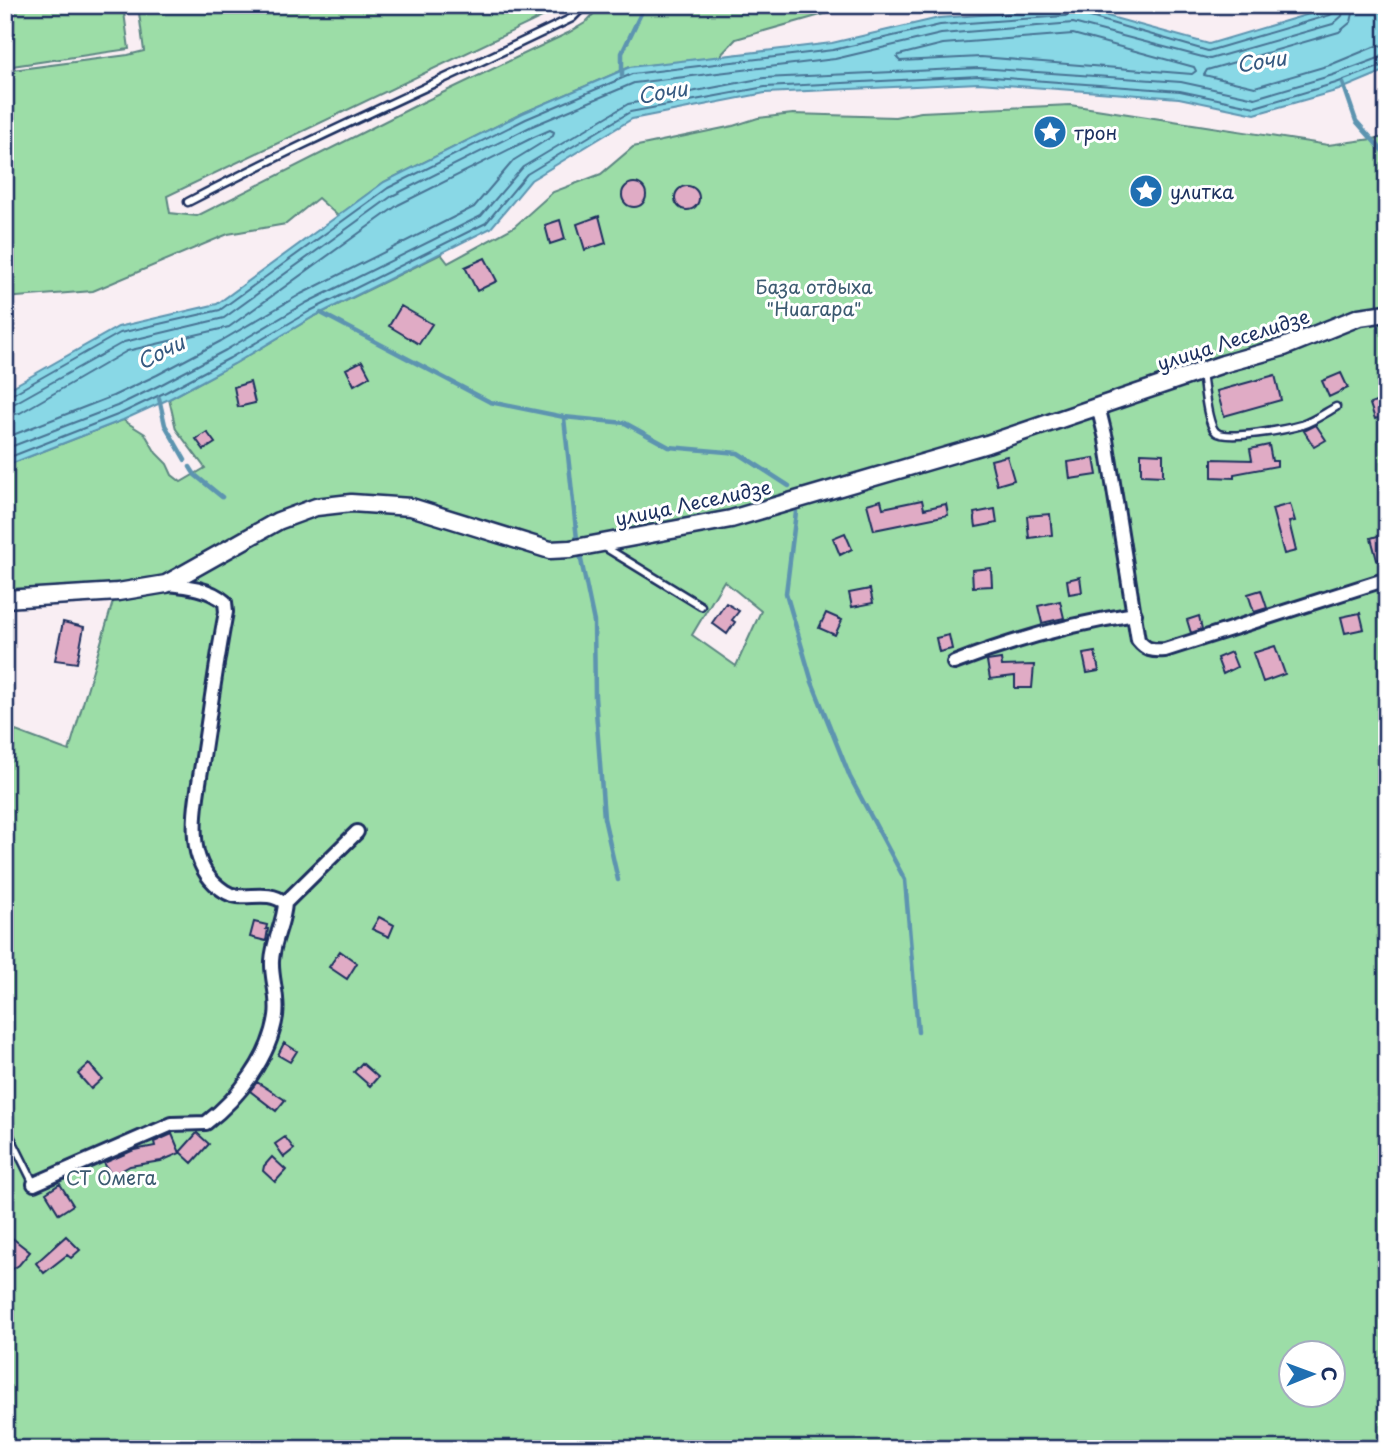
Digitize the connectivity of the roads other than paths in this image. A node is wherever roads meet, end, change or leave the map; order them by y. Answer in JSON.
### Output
{"nodes":[{"id":1,"x":585,"y":5,"type":"edge"},
{"id":2,"x":188,"y":202,"type":"dead end"},
{"id":3,"x":1387,"y":313,"type":"edge"},
{"id":4,"x":1201,"y":371,"type":"junction"},
{"id":5,"x":1098,"y":406,"type":"junction"},
{"id":6,"x":1336,"y":407,"type":"dead end"},
{"id":7,"x":598,"y":543,"type":"junction"},
{"id":8,"x":1387,"y":579,"type":"edge"},
{"id":9,"x":166,"y":584,"type":"junction"},
{"id":10,"x":5,"y":599,"type":"edge"},
{"id":11,"x":701,"y":607,"type":"dead end"},
{"id":12,"x":1135,"y":614,"type":"junction"},
{"id":13,"x":954,"y":663,"type":"dead end"},
{"id":14,"x":357,"y":832,"type":"dead end"},
{"id":15,"x":285,"y":903,"type":"junction"},
{"id":16,"x":5,"y":1126,"type":"edge"},
{"id":17,"x":34,"y":1184,"type":"joint"}],
"edges":[{"from":1,"to":2,"type":"lane"},
{"from":3,"to":4,"type":"street","name":"улица Леселидзе"},
{"from":4,"to":5,"type":"street","name":"улица Леселидзе"},
{"from":4,"to":6,"type":"lane"},
{"from":5,"to":7,"type":"street","name":"улица Леселидзе"},
{"from":5,"to":12,"type":"street"},
{"from":7,"to":9,"type":"street","name":"улица Леселидзе"},
{"from":7,"to":11,"type":"lane"},
{"from":8,"to":12,"type":"street"},
{"from":9,"to":10,"type":"street","name":"улица Леселидзе"},
{"from":9,"to":15,"type":"street"},
{"from":12,"to":13,"type":"street"},
{"from":14,"to":15,"type":"street"},
{"from":15,"to":17,"type":"street"},
{"from":16,"to":17,"type":"lane"}]}
